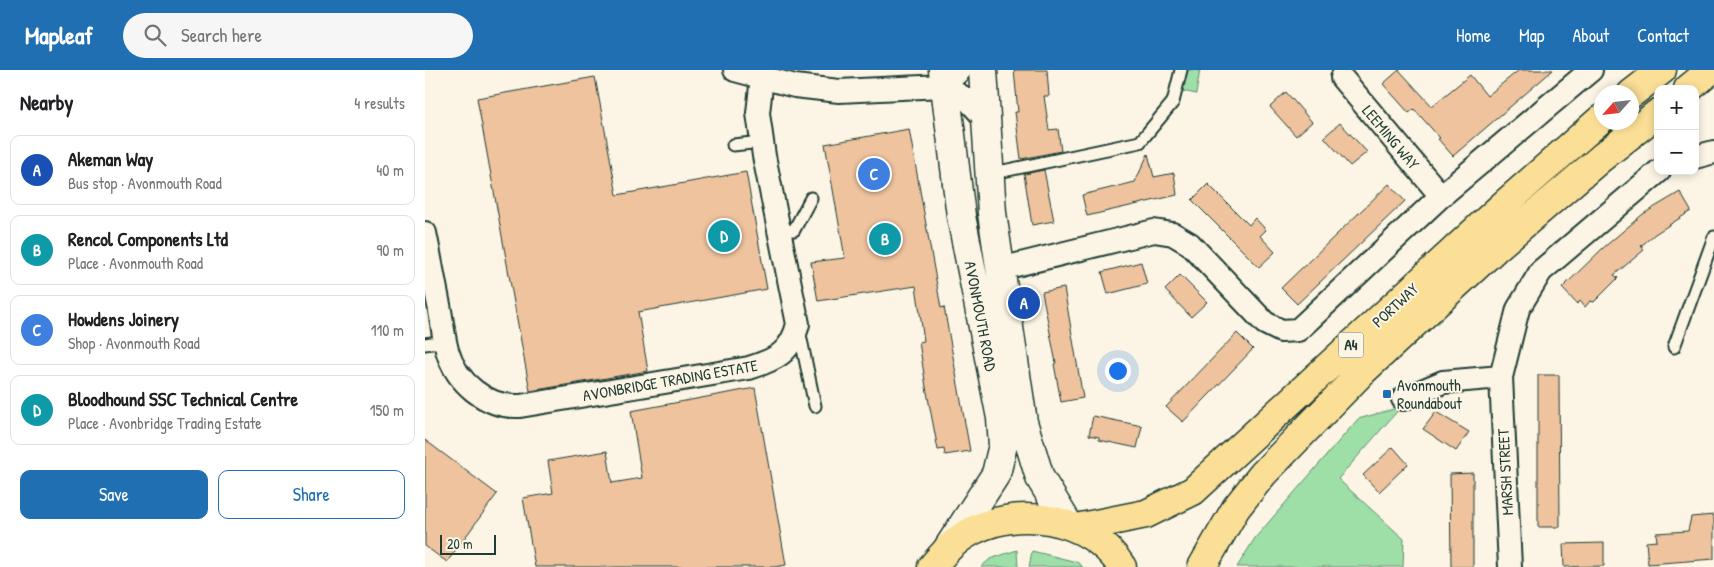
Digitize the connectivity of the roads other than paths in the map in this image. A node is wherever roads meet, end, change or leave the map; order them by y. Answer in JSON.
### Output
{"nodes":[{"id":1,"x":735,"y":70,"type":"edge"},
{"id":2,"x":983,"y":70,"type":"edge"},
{"id":3,"x":1181,"y":70,"type":"edge"},
{"id":4,"x":1591,"y":70,"type":"edge"},
{"id":5,"x":1662,"y":70,"type":"edge"},
{"id":6,"x":1711,"y":70,"type":"edge"},
{"id":7,"x":949,"y":75,"type":"edge"},
{"id":8,"x":762,"y":77,"type":"junction"},
{"id":9,"x":1342,"y":78,"type":"dead end"},
{"id":10,"x":1693,"y":85,"type":"edge"},
{"id":11,"x":1639,"y":88,"type":"edge"},
{"id":12,"x":1654,"y":116,"type":"edge"},
{"id":13,"x":985,"y":118,"type":"junction"},
{"id":14,"x":1594,"y":125,"type":"edge"},
{"id":15,"x":762,"y":142,"type":"junction"},
{"id":16,"x":733,"y":145,"type":"dead end"},
{"id":17,"x":1714,"y":152,"type":"edge"},
{"id":18,"x":1699,"y":156,"type":"edge"},
{"id":19,"x":989,"y":174,"type":"junction"},
{"id":20,"x":1654,"y":175,"type":"edge"},
{"id":21,"x":1441,"y":196,"type":"junction"},
{"id":22,"x":811,"y":198,"type":"dead end"},
{"id":23,"x":779,"y":231,"type":"junction"},
{"id":24,"x":425,"y":234,"type":"edge"},
{"id":25,"x":1714,"y":237,"type":"edge"},
{"id":26,"x":1000,"y":269,"type":"junction"},
{"id":27,"x":797,"y":324,"type":"junction"},
{"id":28,"x":435,"y":342,"type":"edge"},
{"id":29,"x":1674,"y":347,"type":"dead end"},
{"id":30,"x":1501,"y":377,"type":"junction"},
{"id":31,"x":1403,"y":399,"type":"dead end"},
{"id":32,"x":815,"y":406,"type":"dead end"},
{"id":33,"x":1072,"y":526,"type":"junction"},
{"id":34,"x":940,"y":557,"type":"edge"},
{"id":35,"x":1122,"y":567,"type":"edge"},
{"id":36,"x":1201,"y":567,"type":"edge"},
{"id":37,"x":1510,"y":567,"type":"edge"}],
"edges":[{"from":1,"to":8,"type":"street"},
{"from":2,"to":13,"type":"main road","name":"AVONMOUTH ROAD"},
{"from":3,"to":19,"type":"lane"},
{"from":4,"to":21,"type":"street"},
{"from":5,"to":11,"type":"highway"},
{"from":6,"to":10,"type":"highway"},
{"from":7,"to":8,"type":"street"},
{"from":7,"to":13,"type":"street"},
{"from":7,"to":34,"type":"main road","name":"AVONMOUTH ROAD"},
{"from":8,"to":15,"type":"street"},
{"from":9,"to":21,"type":"street","name":"LEEMING WAY"},
{"from":12,"to":36,"type":"highway","name":"PORTWAY","number":"A4"},
{"from":13,"to":19,"type":"main road","name":"AVONMOUTH ROAD"},
{"from":14,"to":33,"type":"highway","name":"PORTWAY","number":"A4"},
{"from":15,"to":16,"type":"lane"},
{"from":15,"to":23,"type":"street"},
{"from":17,"to":18,"type":"street"},
{"from":19,"to":26,"type":"main road","name":"AVONMOUTH ROAD"},
{"from":20,"to":30,"type":"street"},
{"from":21,"to":26,"type":"street"},
{"from":22,"to":23,"type":"lane"},
{"from":23,"to":27,"type":"street"},
{"from":24,"to":28,"type":"street","name":"AVONBRIDGE TRADING ESTATE"},
{"from":25,"to":29,"type":"lane"},
{"from":26,"to":33,"type":"main road","name":"AVONMOUTH ROAD"},
{"from":27,"to":28,"type":"street","name":"AVONBRIDGE TRADING ESTATE"},
{"from":27,"to":32,"type":"lane"},
{"from":30,"to":31,"type":"street"},
{"from":30,"to":37,"type":"street","name":"MARSH STREET"},
{"from":33,"to":34,"type":"highway"},
{"from":33,"to":35,"type":"highway"}]}
